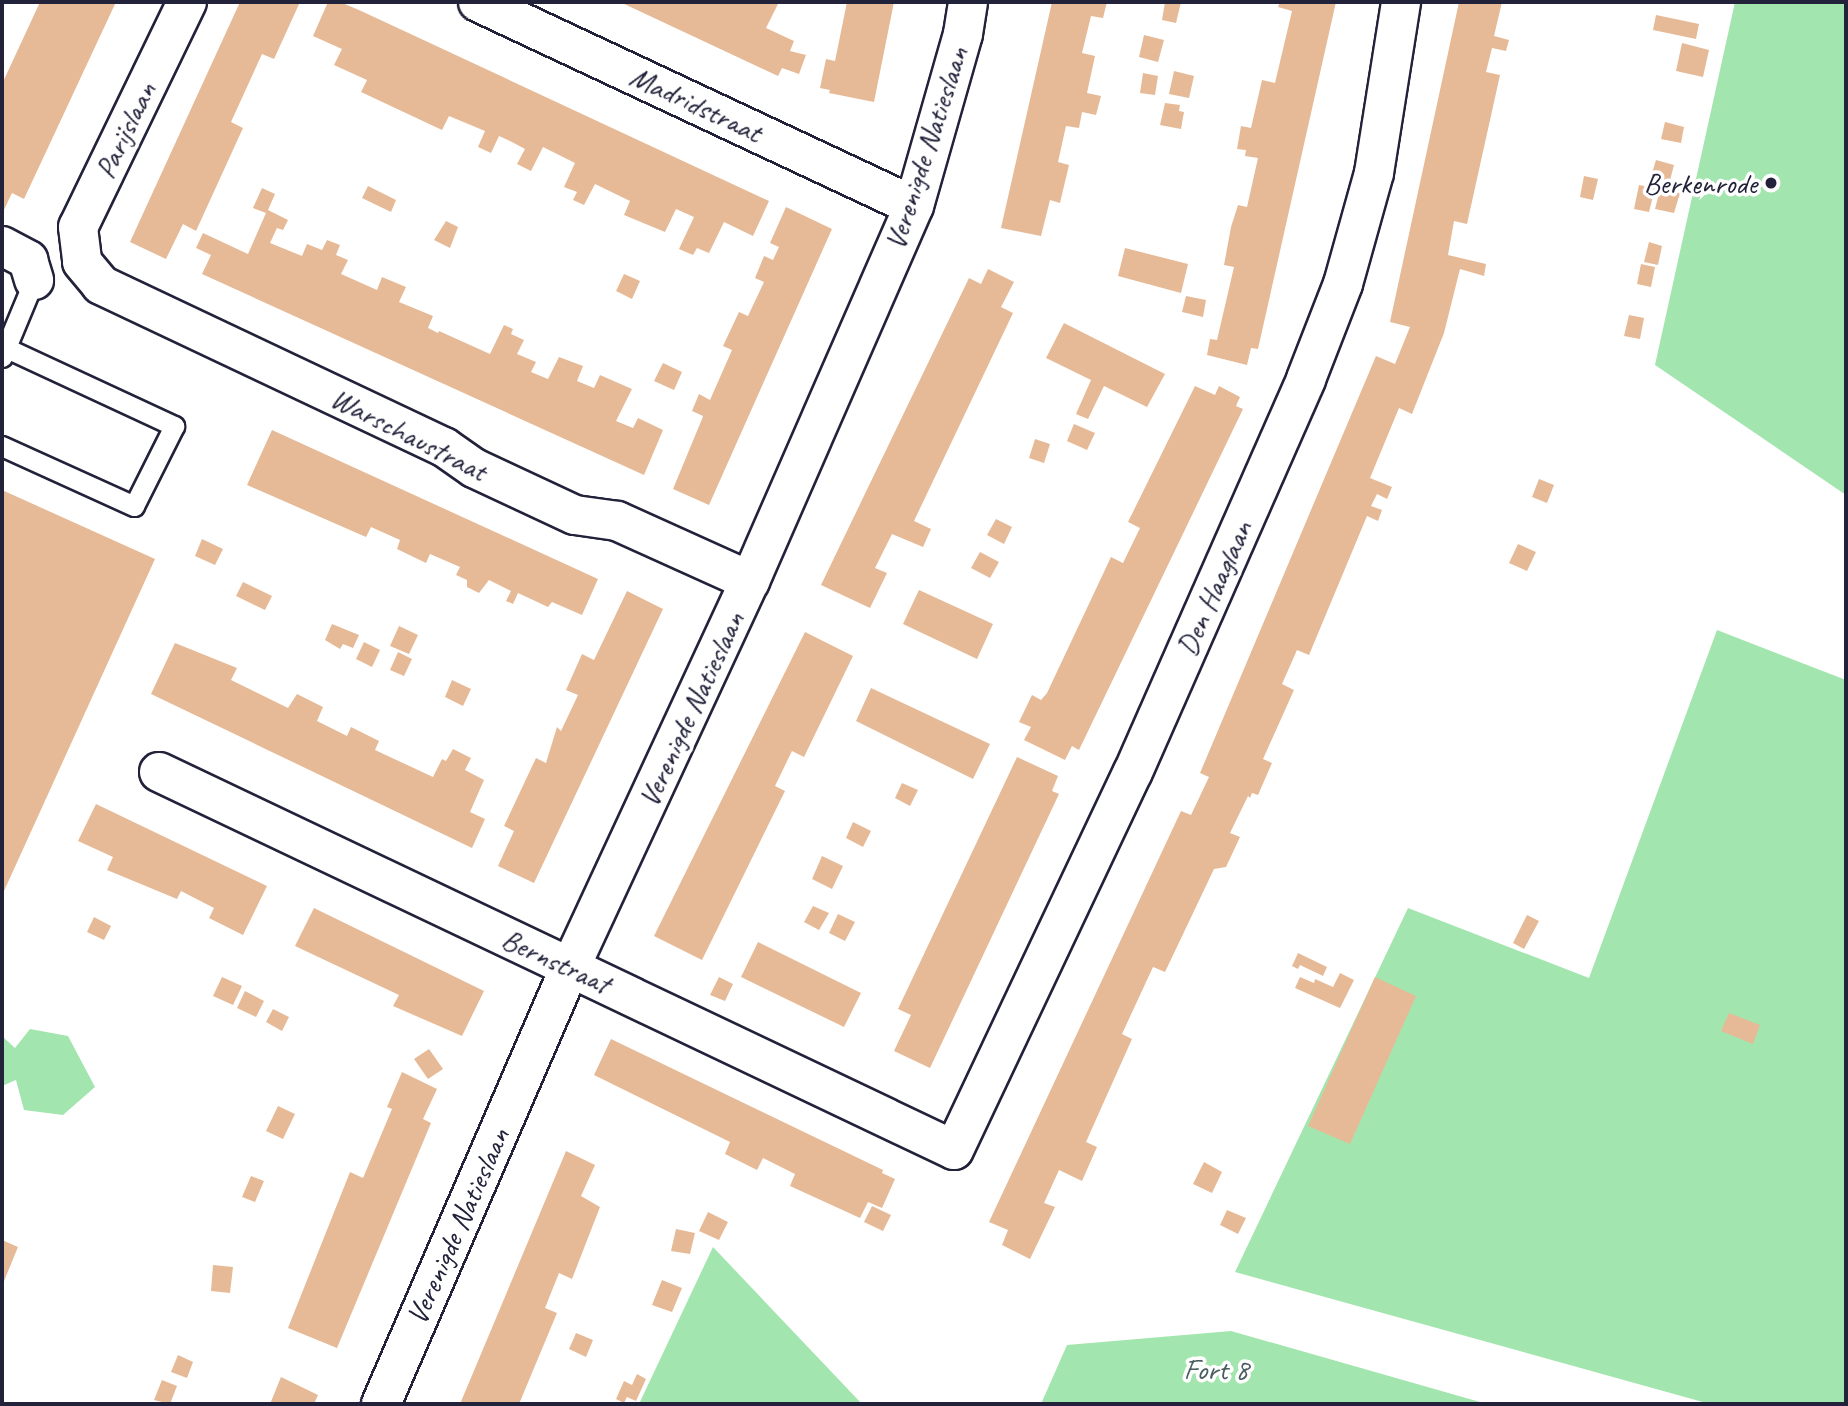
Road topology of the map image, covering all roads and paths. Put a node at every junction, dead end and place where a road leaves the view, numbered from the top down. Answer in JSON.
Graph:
{"nodes":[{"id":1,"x":187,"y":2,"type":"edge"},
{"id":2,"x":478,"y":2,"type":"edge"},
{"id":3,"x":968,"y":2,"type":"edge"},
{"id":4,"x":1401,"y":2,"type":"edge"},
{"id":5,"x":914,"y":206,"type":"junction"},
{"id":6,"x":2,"y":246,"type":"edge"},
{"id":7,"x":82,"y":262,"type":"joint"},
{"id":8,"x":34,"y":280,"type":"joint"},
{"id":9,"x":3,"y":350,"type":"edge"},
{"id":10,"x":2,"y":446,"type":"edge"},
{"id":11,"x":750,"y":581,"type":"junction"},
{"id":12,"x":159,"y":772,"type":"dead end"},
{"id":13,"x":570,"y":968,"type":"junction"},
{"id":14,"x":954,"y":1150,"type":"joint"},
{"id":15,"x":381,"y":1404,"type":"edge"}],
"edges":[{"from":1,"to":7,"type":"street","name":"Parijslaan"},
{"from":2,"to":5,"type":"street","name":"Madridstraat"},
{"from":3,"to":5,"type":"street","name":"Verenigde Natieslaan"},
{"from":4,"to":14,"type":"street","name":"Den Haaglaan"},
{"from":5,"to":11,"type":"street","name":"Verenigde Natieslaan"},
{"from":6,"to":8,"type":"street"},
{"from":7,"to":11,"type":"street","name":"Warschaustraat"},
{"from":8,"to":9,"type":"lane"},
{"from":9,"to":10,"type":"lane"},
{"from":11,"to":13,"type":"street","name":"Verenigde Natieslaan"},
{"from":12,"to":13,"type":"street","name":"Bernstraat"},
{"from":13,"to":14,"type":"street","name":"Bernstraat"},
{"from":13,"to":15,"type":"street","name":"Verenigde Natieslaan"}]}
